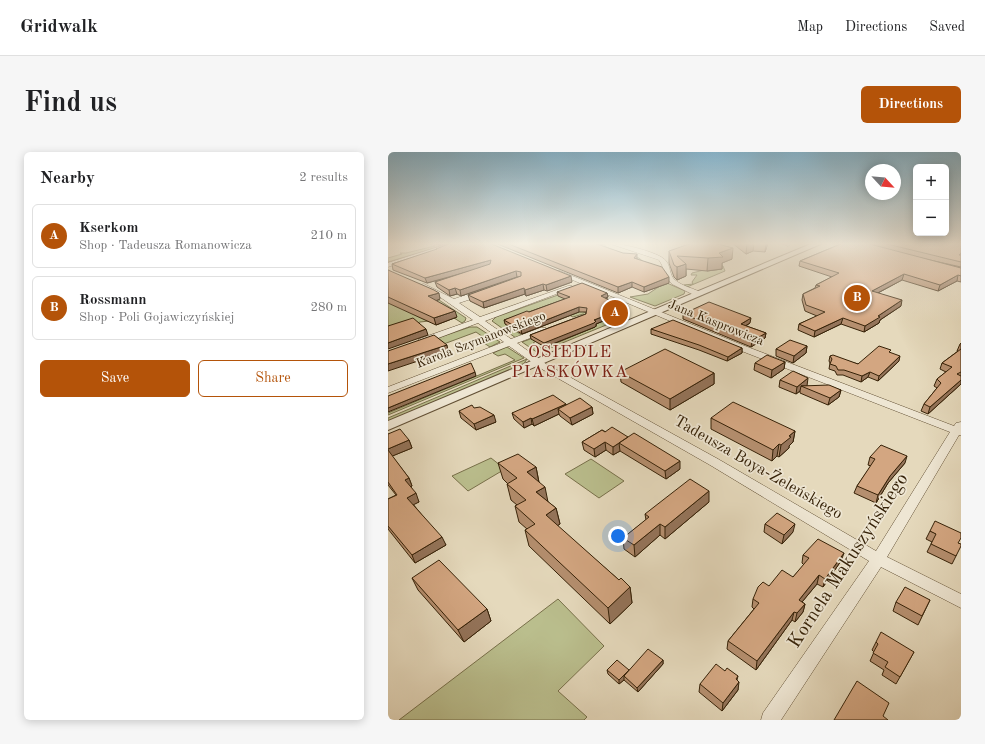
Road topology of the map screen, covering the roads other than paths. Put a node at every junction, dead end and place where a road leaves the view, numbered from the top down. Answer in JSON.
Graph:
{"nodes":[{"id":1,"x":550,"y":270,"type":"edge"},
{"id":2,"x":667,"y":270,"type":"edge"},
{"id":3,"x":757,"y":270,"type":"edge"},
{"id":4,"x":413,"y":281,"type":"edge"},
{"id":5,"x":583,"y":282,"type":"junction"},
{"id":6,"x":437,"y":284,"type":"edge"},
{"id":7,"x":427,"y":287,"type":"junction"},
{"id":8,"x":488,"y":290,"type":"edge"},
{"id":9,"x":699,"y":294,"type":"junction"},
{"id":10,"x":454,"y":302,"type":"junction"},
{"id":11,"x":655,"y":313,"type":"junction"},
{"id":12,"x":480,"y":320,"type":"junction"},
{"id":13,"x":550,"y":328,"type":"edge"},
{"id":14,"x":511,"y":342,"type":"junction"},
{"id":15,"x":416,"y":343,"type":"edge"},
{"id":16,"x":538,"y":362,"type":"junction"},
{"id":17,"x":388,"y":390,"type":"edge"},
{"id":18,"x":388,"y":426,"type":"edge"},
{"id":19,"x":960,"y":429,"type":"edge"},
{"id":20,"x":878,"y":559,"type":"junction"},
{"id":21,"x":961,"y":601,"type":"edge"},
{"id":22,"x":770,"y":720,"type":"edge"}],
"edges":[{"from":1,"to":5,"type":"street","name":"Jana Kasprowicza"},
{"from":2,"to":9,"type":"street"},
{"from":3,"to":9,"type":"street"},
{"from":4,"to":7,"type":"street","name":"Tadeusza Boya-Żeleńskiego"},
{"from":5,"to":11,"type":"street","name":"Jana Kasprowicza"},
{"from":5,"to":12,"type":"street"},
{"from":6,"to":7,"type":"street"},
{"from":7,"to":10,"type":"street","name":"Tadeusza Boya-Żeleńskiego"},
{"from":8,"to":10,"type":"street"},
{"from":9,"to":11,"type":"street"},
{"from":10,"to":12,"type":"street","name":"Tadeusza Boya-Żeleńskiego"},
{"from":11,"to":16,"type":"street"},
{"from":11,"to":19,"type":"street","name":"Jana Kasprowicza"},
{"from":12,"to":14,"type":"street","name":"Tadeusza Boya-Żeleńskiego"},
{"from":12,"to":15,"type":"street"},
{"from":13,"to":14,"type":"street","name":"Karola Szymanowskiego"},
{"from":14,"to":16,"type":"street","name":"Tadeusza Boya-Żeleńskiego"},
{"from":14,"to":17,"type":"street","name":"Karola Szymanowskiego"},
{"from":16,"to":18,"type":"street"},
{"from":16,"to":20,"type":"street","name":"Tadeusza Boya-Żeleńskiego"},
{"from":19,"to":20,"type":"street","name":"Kornela Makuszyńskiego"},
{"from":20,"to":21,"type":"street","name":"Tadeusza Boya-Żeleńskiego"},
{"from":20,"to":22,"type":"street","name":"Kornela Makuszyńskiego"}]}
